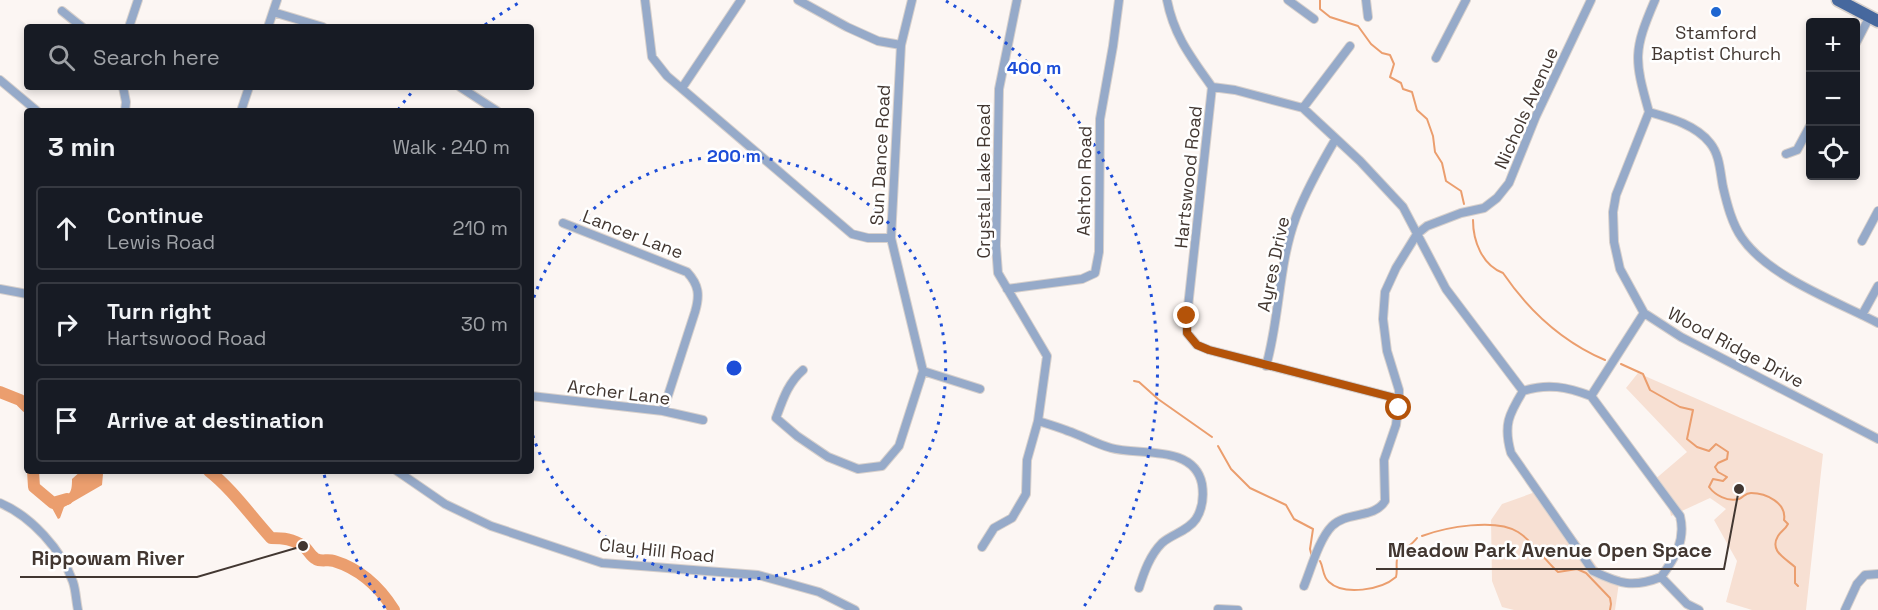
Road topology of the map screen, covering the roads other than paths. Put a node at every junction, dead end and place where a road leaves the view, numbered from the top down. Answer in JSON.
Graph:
{"nodes":[{"id":1,"x":138,"y":0,"type":"edge"},
{"id":2,"x":277,"y":0,"type":"edge"},
{"id":3,"x":645,"y":0,"type":"edge"},
{"id":4,"x":741,"y":0,"type":"edge"},
{"id":5,"x":798,"y":0,"type":"edge"},
{"id":6,"x":912,"y":0,"type":"edge"},
{"id":7,"x":1017,"y":0,"type":"edge"},
{"id":8,"x":1119,"y":0,"type":"edge"},
{"id":9,"x":1167,"y":0,"type":"edge"},
{"id":10,"x":1288,"y":0,"type":"edge"},
{"id":11,"x":1366,"y":0,"type":"edge"},
{"id":12,"x":1466,"y":0,"type":"edge"},
{"id":13,"x":1591,"y":0,"type":"edge"},
{"id":14,"x":1655,"y":0,"type":"edge"},
{"id":15,"x":1838,"y":0,"type":"edge"},
{"id":16,"x":62,"y":11,"type":"dead end"},
{"id":17,"x":273,"y":12,"type":"junction"},
{"id":18,"x":1368,"y":17,"type":"dead end"},
{"id":19,"x":1314,"y":19,"type":"dead end"},
{"id":20,"x":1874,"y":19,"type":"edge"},
{"id":21,"x":78,"y":24,"type":"edge"},
{"id":22,"x":130,"y":24,"type":"edge"},
{"id":23,"x":269,"y":24,"type":"edge"},
{"id":24,"x":313,"y":24,"type":"edge"},
{"id":25,"x":1860,"y":38,"type":"edge"},
{"id":26,"x":901,"y":45,"type":"junction"},
{"id":27,"x":1350,"y":46,"type":"dead end"},
{"id":28,"x":1436,"y":58,"type":"dead end"},
{"id":29,"x":0,"y":80,"type":"edge"},
{"id":30,"x":1212,"y":87,"type":"junction"},
{"id":31,"x":682,"y":88,"type":"junction"},
{"id":32,"x":124,"y":90,"type":"edge"},
{"id":33,"x":248,"y":90,"type":"edge"},
{"id":34,"x":465,"y":90,"type":"edge"},
{"id":35,"x":33,"y":108,"type":"edge"},
{"id":36,"x":125,"y":108,"type":"edge"},
{"id":37,"x":242,"y":108,"type":"edge"},
{"id":38,"x":492,"y":108,"type":"edge"},
{"id":39,"x":1303,"y":108,"type":"junction"},
{"id":40,"x":1649,"y":112,"type":"junction"},
{"id":41,"x":1806,"y":133,"type":"edge"},
{"id":42,"x":1335,"y":140,"type":"junction"},
{"id":43,"x":1786,"y":154,"type":"dead end"},
{"id":44,"x":1878,"y":211,"type":"edge"},
{"id":45,"x":563,"y":223,"type":"dead end"},
{"id":46,"x":1417,"y":234,"type":"junction"},
{"id":47,"x":891,"y":238,"type":"junction"},
{"id":48,"x":1863,"y":241,"type":"dead end"},
{"id":49,"x":1878,"y":286,"type":"edge"},
{"id":50,"x":0,"y":289,"type":"edge"},
{"id":51,"x":1007,"y":289,"type":"junction"},
{"id":52,"x":24,"y":293,"type":"edge"},
{"id":53,"x":1644,"y":313,"type":"junction"},
{"id":54,"x":1862,"y":315,"type":"junction"},
{"id":55,"x":1878,"y":323,"type":"edge"},
{"id":56,"x":1266,"y":366,"type":"junction"},
{"id":57,"x":803,"y":370,"type":"dead end"},
{"id":58,"x":923,"y":371,"type":"junction"},
{"id":59,"x":980,"y":389,"type":"dead end"},
{"id":60,"x":1523,"y":391,"type":"junction"},
{"id":61,"x":534,"y":396,"type":"edge"},
{"id":62,"x":1591,"y":396,"type":"junction"},
{"id":63,"x":1399,"y":399,"type":"junction"},
{"id":64,"x":663,"y":411,"type":"junction"},
{"id":65,"x":703,"y":420,"type":"dead end"},
{"id":66,"x":1038,"y":421,"type":"junction"},
{"id":67,"x":1878,"y":439,"type":"edge"},
{"id":68,"x":401,"y":474,"type":"edge"},
{"id":69,"x":0,"y":503,"type":"edge"},
{"id":70,"x":982,"y":548,"type":"dead end"},
{"id":71,"x":1878,"y":574,"type":"edge"},
{"id":72,"x":1661,"y":577,"type":"junction"},
{"id":73,"x":1304,"y":586,"type":"dead end"},
{"id":74,"x":1139,"y":588,"type":"dead end"},
{"id":75,"x":1218,"y":609,"type":"edge"},
{"id":76,"x":78,"y":610,"type":"edge"},
{"id":77,"x":855,"y":610,"type":"edge"},
{"id":78,"x":1238,"y":610,"type":"edge"},
{"id":79,"x":1699,"y":610,"type":"edge"},
{"id":80,"x":1845,"y":610,"type":"edge"}],
"edges":[{"from":1,"to":22,"type":"street"},
{"from":2,"to":17,"type":"street"},
{"from":3,"to":31,"type":"street"},
{"from":4,"to":31,"type":"street"},
{"from":5,"to":26,"type":"street"},
{"from":6,"to":26,"type":"street","name":"Sun Dance Road"},
{"from":7,"to":51,"type":"street","name":"Crystal Lake Road"},
{"from":8,"to":51,"type":"street","name":"Ashton Road"},
{"from":9,"to":30,"type":"street","name":"Hartswood Road"},
{"from":10,"to":19,"type":"street"},
{"from":11,"to":18,"type":"street"},
{"from":12,"to":28,"type":"street"},
{"from":13,"to":46,"type":"street","name":"Nichols Avenue"},
{"from":14,"to":40,"type":"street"},
{"from":15,"to":20,"type":"main road"},
{"from":16,"to":21,"type":"street"},
{"from":17,"to":23,"type":"street"},
{"from":17,"to":24,"type":"street"},
{"from":20,"to":25,"type":"street"},
{"from":26,"to":47,"type":"street","name":"Sun Dance Road"},
{"from":27,"to":39,"type":"street"},
{"from":29,"to":35,"type":"street"},
{"from":30,"to":39,"type":"street"},
{"from":30,"to":56,"type":"street","name":"Hartswood Road"},
{"from":31,"to":47,"type":"street"},
{"from":32,"to":36,"type":"street"},
{"from":33,"to":37,"type":"street"},
{"from":34,"to":38,"type":"street"},
{"from":39,"to":42,"type":"street"},
{"from":40,"to":53,"type":"street","name":"Wood Ridge Drive"},
{"from":40,"to":54,"type":"street"},
{"from":41,"to":43,"type":"street"},
{"from":42,"to":46,"type":"street"},
{"from":42,"to":56,"type":"street","name":"Ayres Drive"},
{"from":44,"to":48,"type":"street"},
{"from":45,"to":64,"type":"street","name":"Lancer Lane"},
{"from":46,"to":60,"type":"street"},
{"from":46,"to":63,"type":"street","name":"Nichols Avenue"},
{"from":47,"to":58,"type":"street","name":"Sun Dance Road"},
{"from":49,"to":54,"type":"street"},
{"from":50,"to":52,"type":"street"},
{"from":51,"to":66,"type":"street","name":"Crystal Lake Road"},
{"from":53,"to":62,"type":"street"},
{"from":53,"to":67,"type":"street","name":"Wood Ridge Drive"},
{"from":54,"to":55,"type":"street"},
{"from":56,"to":63,"type":"street"},
{"from":57,"to":58,"type":"street"},
{"from":58,"to":59,"type":"street"},
{"from":60,"to":62,"type":"street"},
{"from":60,"to":72,"type":"street"},
{"from":61,"to":64,"type":"street","name":"Archer Lane"},
{"from":62,"to":72,"type":"street"},
{"from":63,"to":73,"type":"street","name":"Nichols Avenue"},
{"from":64,"to":65,"type":"street","name":"Archer Lane"},
{"from":66,"to":70,"type":"street","name":"Crystal Lake Road"},
{"from":66,"to":74,"type":"street"},
{"from":68,"to":77,"type":"street","name":"Clay Hill Road"},
{"from":69,"to":76,"type":"street"},
{"from":71,"to":80,"type":"street"},
{"from":72,"to":79,"type":"street"},
{"from":75,"to":78,"type":"street"}]}
